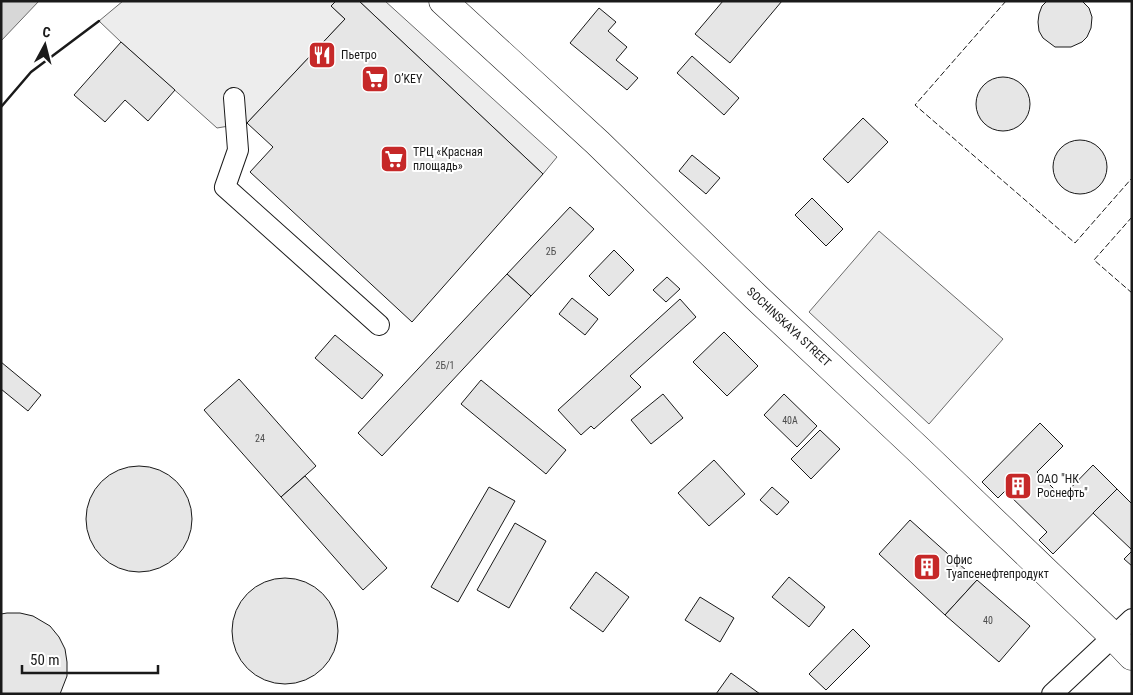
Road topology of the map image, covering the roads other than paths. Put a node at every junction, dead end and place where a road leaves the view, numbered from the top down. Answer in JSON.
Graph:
{"nodes":[{"id":1,"x":443,"y":1,"type":"edge"},
{"id":2,"x":234,"y":98,"type":"dead end"},
{"id":3,"x":379,"y":325,"type":"dead end"},
{"id":4,"x":1122,"y":627,"type":"edge"},
{"id":5,"x":1132,"y":656,"type":"edge"},
{"id":6,"x":1052,"y":694,"type":"edge"}],
"edges":[{"from":1,"to":4,"type":"highway","name":"SOCHINSKAYA STREET"},
{"from":2,"to":3,"type":"street"},
{"from":4,"to":5,"type":"highway","name":"SOCHINSKAYA STREET"},
{"from":4,"to":6,"type":"street"}]}
